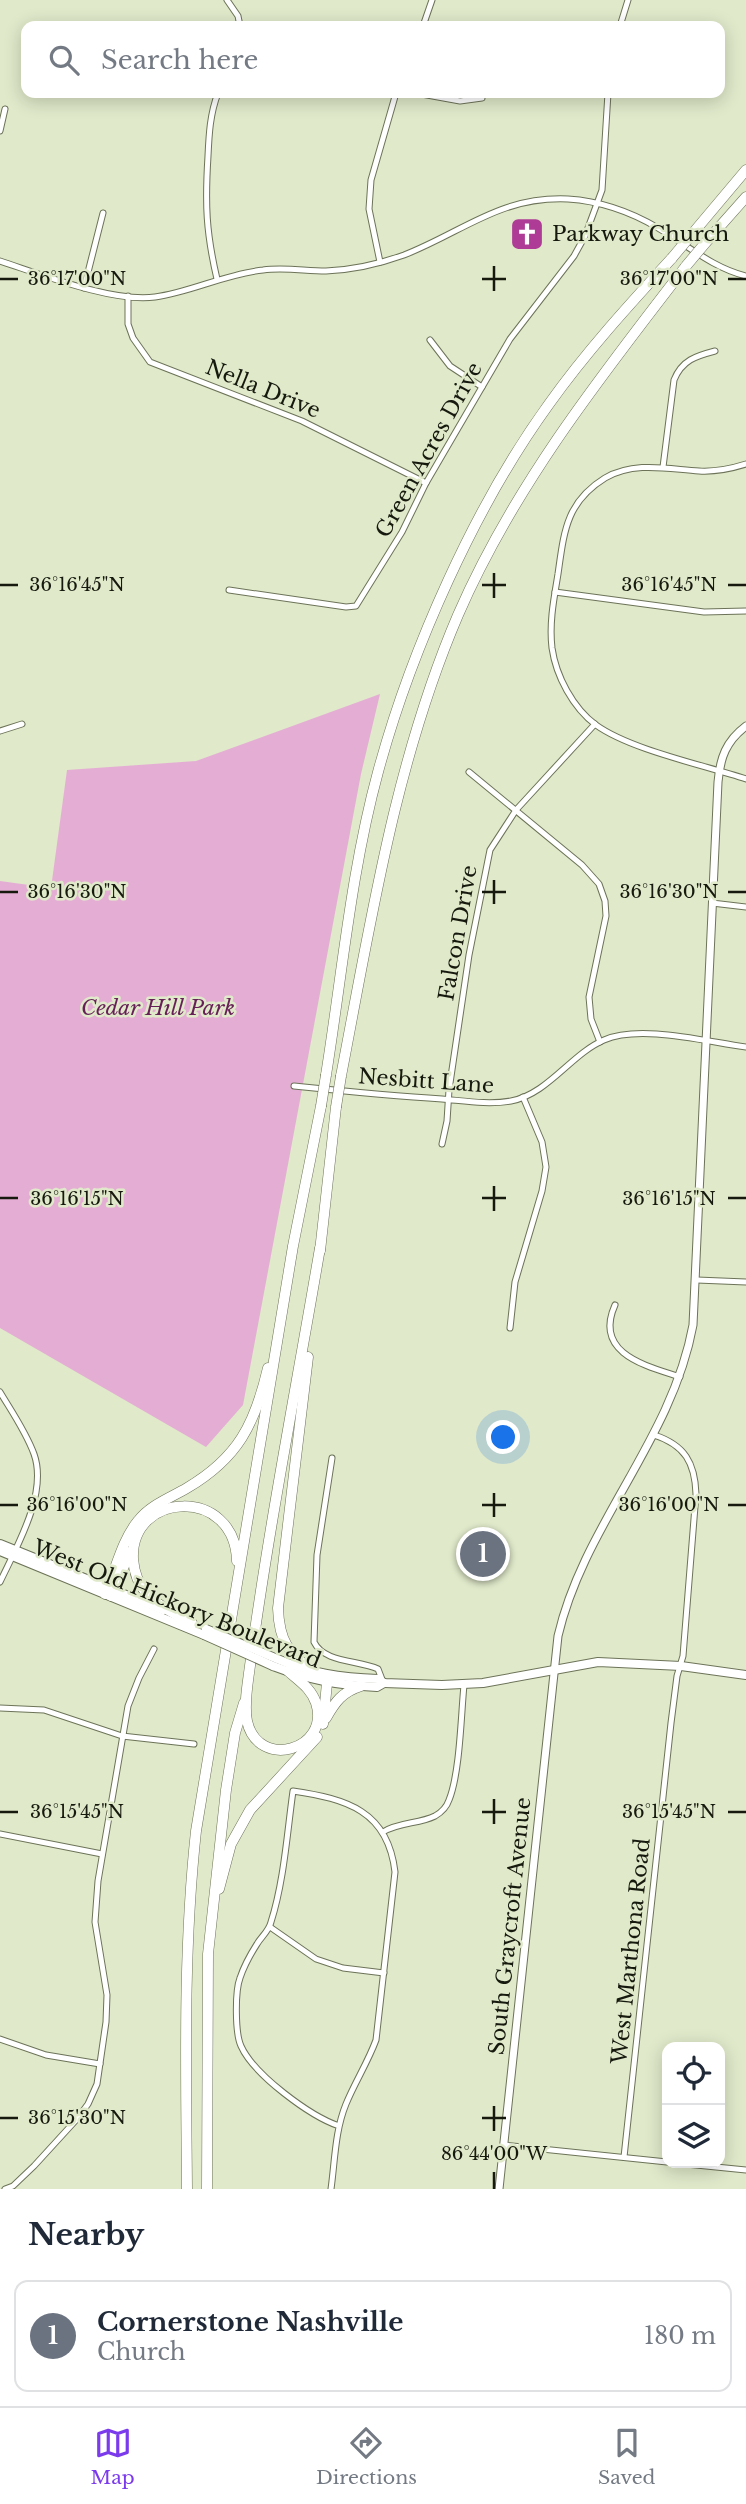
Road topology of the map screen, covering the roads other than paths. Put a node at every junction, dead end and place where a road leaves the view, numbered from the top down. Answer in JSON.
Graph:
{"nodes":[{"id":1,"x":227,"y":0,"type":"edge"},
{"id":2,"x":432,"y":0,"type":"edge"},
{"id":3,"x":628,"y":0,"type":"edge"},
{"id":4,"x":239,"y":21,"type":"edge"},
{"id":5,"x":425,"y":21,"type":"edge"},
{"id":6,"x":622,"y":21,"type":"edge"},
{"id":7,"x":216,"y":98,"type":"edge"},
{"id":8,"x":395,"y":98,"type":"edge"},
{"id":9,"x":444,"y":98,"type":"edge"},
{"id":10,"x":482,"y":98,"type":"dead end"},
{"id":11,"x":608,"y":98,"type":"edge"},
{"id":12,"x":5,"y":109,"type":"dead end"},
{"id":13,"x":0,"y":131,"type":"edge"},
{"id":14,"x":746,"y":170,"type":"edge"},
{"id":15,"x":746,"y":197,"type":"edge"},
{"id":16,"x":597,"y":203,"type":"junction"},
{"id":17,"x":103,"y":213,"type":"dead end"},
{"id":18,"x":0,"y":261,"type":"edge"},
{"id":19,"x":380,"y":262,"type":"junction"},
{"id":20,"x":746,"y":276,"type":"edge"},
{"id":21,"x":217,"y":279,"type":"junction"},
{"id":22,"x":84,"y":288,"type":"junction"},
{"id":23,"x":128,"y":296,"type":"junction"},
{"id":24,"x":430,"y":340,"type":"dead end"},
{"id":25,"x":715,"y":351,"type":"dead end"},
{"id":26,"x":482,"y":387,"type":"junction"},
{"id":27,"x":746,"y":464,"type":"edge"},
{"id":28,"x":663,"y":467,"type":"junction"},
{"id":29,"x":426,"y":483,"type":"junction"},
{"id":30,"x":229,"y":590,"type":"dead end"},
{"id":31,"x":555,"y":592,"type":"junction"},
{"id":32,"x":746,"y":611,"type":"edge"},
{"id":33,"x":22,"y":724,"type":"dead end"},
{"id":34,"x":595,"y":724,"type":"junction"},
{"id":35,"x":746,"y":726,"type":"edge"},
{"id":36,"x":0,"y":731,"type":"edge"},
{"id":37,"x":719,"y":770,"type":"junction"},
{"id":38,"x":469,"y":772,"type":"dead end"},
{"id":39,"x":746,"y":779,"type":"edge"},
{"id":40,"x":516,"y":810,"type":"junction"},
{"id":41,"x":712,"y":903,"type":"junction"},
{"id":42,"x":746,"y":907,"type":"edge"},
{"id":43,"x":707,"y":1041,"type":"junction"},
{"id":44,"x":600,"y":1042,"type":"junction"},
{"id":45,"x":746,"y":1047,"type":"edge"},
{"id":46,"x":294,"y":1086,"type":"dead end"},
{"id":47,"x":523,"y":1097,"type":"junction"},
{"id":48,"x":450,"y":1100,"type":"junction"},
{"id":49,"x":442,"y":1144,"type":"dead end"},
{"id":50,"x":320,"y":1248,"type":"junction"},
{"id":51,"x":697,"y":1280,"type":"junction"},
{"id":52,"x":746,"y":1282,"type":"edge"},
{"id":53,"x":285,"y":1303,"type":"junction"},
{"id":54,"x":615,"y":1305,"type":"dead end"},
{"id":55,"x":510,"y":1328,"type":"dead end"},
{"id":56,"x":680,"y":1377,"type":"junction"},
{"id":57,"x":0,"y":1392,"type":"edge"},
{"id":58,"x":654,"y":1435,"type":"junction"},
{"id":59,"x":332,"y":1458,"type":"dead end"},
{"id":60,"x":137,"y":1536,"type":"junction"},
{"id":61,"x":0,"y":1544,"type":"edge"},
{"id":62,"x":0,"y":1551,"type":"edge"},
{"id":63,"x":14,"y":1553,"type":"junction"},
{"id":64,"x":0,"y":1582,"type":"edge"},
{"id":65,"x":110,"y":1592,"type":"junction"},
{"id":66,"x":192,"y":1623,"type":"junction"},
{"id":67,"x":230,"y":1625,"type":"junction"},
{"id":68,"x":205,"y":1632,"type":"junction"},
{"id":69,"x":154,"y":1649,"type":"dead end"},
{"id":70,"x":274,"y":1662,"type":"junction"},
{"id":71,"x":681,"y":1666,"type":"junction"},
{"id":72,"x":556,"y":1668,"type":"junction"},
{"id":73,"x":288,"y":1671,"type":"junction"},
{"id":74,"x":746,"y":1675,"type":"edge"},
{"id":75,"x":321,"y":1677,"type":"junction"},
{"id":76,"x":384,"y":1683,"type":"junction"},
{"id":77,"x":464,"y":1685,"type":"junction"},
{"id":78,"x":361,"y":1686,"type":"junction"},
{"id":79,"x":247,"y":1692,"type":"junction"},
{"id":80,"x":0,"y":1708,"type":"edge"},
{"id":81,"x":324,"y":1721,"type":"junction"},
{"id":82,"x":122,"y":1736,"type":"junction"},
{"id":83,"x":194,"y":1744,"type":"dead end"},
{"id":84,"x":383,"y":1832,"type":"junction"},
{"id":85,"x":0,"y":1834,"type":"edge"},
{"id":86,"x":102,"y":1854,"type":"junction"},
{"id":87,"x":212,"y":1916,"type":"junction"},
{"id":88,"x":270,"y":1927,"type":"junction"},
{"id":89,"x":384,"y":1973,"type":"junction"},
{"id":90,"x":0,"y":2039,"type":"edge"},
{"id":91,"x":100,"y":2064,"type":"junction"},
{"id":92,"x":339,"y":2126,"type":"junction"},
{"id":93,"x":504,"y":2145,"type":"junction"},
{"id":94,"x":624,"y":2157,"type":"junction"},
{"id":95,"x":662,"y":2161,"type":"edge"},
{"id":96,"x":725,"y":2168,"type":"edge"},
{"id":97,"x":746,"y":2170,"type":"edge"},
{"id":98,"x":5,"y":2189,"type":"edge"},
{"id":99,"x":187,"y":2189,"type":"edge"},
{"id":100,"x":207,"y":2189,"type":"edge"},
{"id":101,"x":331,"y":2189,"type":"edge"},
{"id":102,"x":499,"y":2189,"type":"edge"}],
"edges":[{"from":1,"to":4,"type":"street"},
{"from":2,"to":5,"type":"street"},
{"from":3,"to":6,"type":"street"},
{"from":7,"to":21,"type":"street"},
{"from":8,"to":19,"type":"street"},
{"from":9,"to":10,"type":"street"},
{"from":11,"to":16,"type":"street","name":"Green Acres Drive"},
{"from":12,"to":13,"type":"street"},
{"from":14,"to":53,"type":"highway","bridge":true},
{"from":15,"to":50,"type":"highway","bridge":true},
{"from":16,"to":19,"type":"street"},
{"from":16,"to":20,"type":"street"},
{"from":16,"to":26,"type":"street","name":"Green Acres Drive"},
{"from":17,"to":22,"type":"street"},
{"from":18,"to":22,"type":"street"},
{"from":19,"to":21,"type":"street"},
{"from":21,"to":23,"type":"street"},
{"from":22,"to":23,"type":"street"},
{"from":23,"to":29,"type":"street","name":"Nella Drive"},
{"from":24,"to":26,"type":"street"},
{"from":25,"to":28,"type":"street"},
{"from":26,"to":29,"type":"street","name":"Green Acres Drive"},
{"from":27,"to":28,"type":"street"},
{"from":28,"to":31,"type":"street"},
{"from":29,"to":30,"type":"street","name":"Green Acres Drive"},
{"from":31,"to":32,"type":"street"},
{"from":31,"to":34,"type":"street"},
{"from":33,"to":36,"type":"street"},
{"from":34,"to":37,"type":"street"},
{"from":34,"to":40,"type":"street","name":"Falcon Drive"},
{"from":35,"to":37,"type":"street"},
{"from":37,"to":39,"type":"street"},
{"from":37,"to":41,"type":"street","name":"South Graycroft Avenue"},
{"from":38,"to":40,"type":"street"},
{"from":40,"to":44,"type":"street"},
{"from":40,"to":48,"type":"street","name":"Falcon Drive"},
{"from":41,"to":42,"type":"street"},
{"from":41,"to":43,"type":"street","name":"South Graycroft Avenue"},
{"from":43,"to":44,"type":"street","name":"Nesbitt Lane"},
{"from":43,"to":45,"type":"street","name":"Nesbitt Lane"},
{"from":43,"to":51,"type":"street","name":"South Graycroft Avenue"},
{"from":44,"to":47,"type":"street","name":"Nesbitt Lane"},
{"from":46,"to":48,"type":"street","name":"Nesbitt Lane"},
{"from":47,"to":48,"type":"street","name":"Nesbitt Lane"},
{"from":47,"to":55,"type":"street"},
{"from":48,"to":49,"type":"street","name":"Falcon Drive"},
{"from":50,"to":75,"type":"highway"},
{"from":50,"to":79,"type":"highway"},
{"from":51,"to":52,"type":"street"},
{"from":51,"to":56,"type":"street","name":"South Graycroft Avenue"},
{"from":53,"to":65,"type":"highway"},
{"from":53,"to":67,"type":"highway"},
{"from":54,"to":56,"type":"street"},
{"from":56,"to":58,"type":"street","name":"South Graycroft Avenue"},
{"from":57,"to":63,"type":"street"},
{"from":58,"to":71,"type":"street","name":"West Marthona Road"},
{"from":58,"to":72,"type":"street","name":"South Graycroft Avenue"},
{"from":59,"to":76,"type":"street"},
{"from":60,"to":65,"type":"highway"},
{"from":60,"to":66,"type":"highway"},
{"from":60,"to":67,"type":"highway"},
{"from":61,"to":63,"type":"main road","name":"West Old Hickory Boulevard"},
{"from":62,"to":63,"type":"main road","name":"West Old Hickory Boulevard"},
{"from":63,"to":64,"type":"street"},
{"from":63,"to":65,"type":"main road","name":"West Old Hickory Boulevard"},
{"from":65,"to":66,"type":"main road","name":"West Old Hickory Boulevard"},
{"from":65,"to":68,"type":"main road","name":"West Old Hickory Boulevard"},
{"from":66,"to":68,"type":"main road","name":"West Old Hickory Boulevard"},
{"from":67,"to":99,"type":"highway"},
{"from":68,"to":70,"type":"main road","name":"West Old Hickory Boulevard","bridge":true},
{"from":69,"to":82,"type":"street"},
{"from":70,"to":73,"type":"main road","name":"West Old Hickory Boulevard"},
{"from":70,"to":75,"type":"main road","name":"West Old Hickory Boulevard"},
{"from":71,"to":72,"type":"main road","name":"West Old Hickory Boulevard"},
{"from":71,"to":74,"type":"main road","name":"West Old Hickory Boulevard"},
{"from":71,"to":94,"type":"street","name":"West Marthona Road"},
{"from":72,"to":77,"type":"main road","name":"West Old Hickory Boulevard"},
{"from":72,"to":93,"type":"street","name":"South Graycroft Avenue"},
{"from":73,"to":75,"type":"main road","name":"West Old Hickory Boulevard"},
{"from":73,"to":79,"type":"highway"},
{"from":75,"to":76,"type":"main road","name":"West Old Hickory Boulevard"},
{"from":75,"to":78,"type":"main road","name":"West Old Hickory Boulevard"},
{"from":75,"to":81,"type":"highway"},
{"from":76,"to":77,"type":"main road","name":"West Old Hickory Boulevard"},
{"from":76,"to":78,"type":"main road","name":"West Old Hickory Boulevard"},
{"from":77,"to":84,"type":"street"},
{"from":78,"to":81,"type":"highway"},
{"from":79,"to":87,"type":"highway"},
{"from":80,"to":82,"type":"street"},
{"from":81,"to":87,"type":"highway"},
{"from":82,"to":83,"type":"street"},
{"from":82,"to":86,"type":"street"},
{"from":84,"to":88,"type":"street"},
{"from":84,"to":89,"type":"street"},
{"from":85,"to":86,"type":"street"},
{"from":86,"to":91,"type":"street"},
{"from":87,"to":100,"type":"highway"},
{"from":88,"to":89,"type":"street"},
{"from":88,"to":92,"type":"street"},
{"from":89,"to":92,"type":"street"},
{"from":90,"to":91,"type":"street"},
{"from":91,"to":98,"type":"street"},
{"from":92,"to":101,"type":"street"},
{"from":93,"to":94,"type":"street"},
{"from":93,"to":102,"type":"street","name":"South Graycroft Avenue"},
{"from":94,"to":95,"type":"street"},
{"from":96,"to":97,"type":"street"}]}
